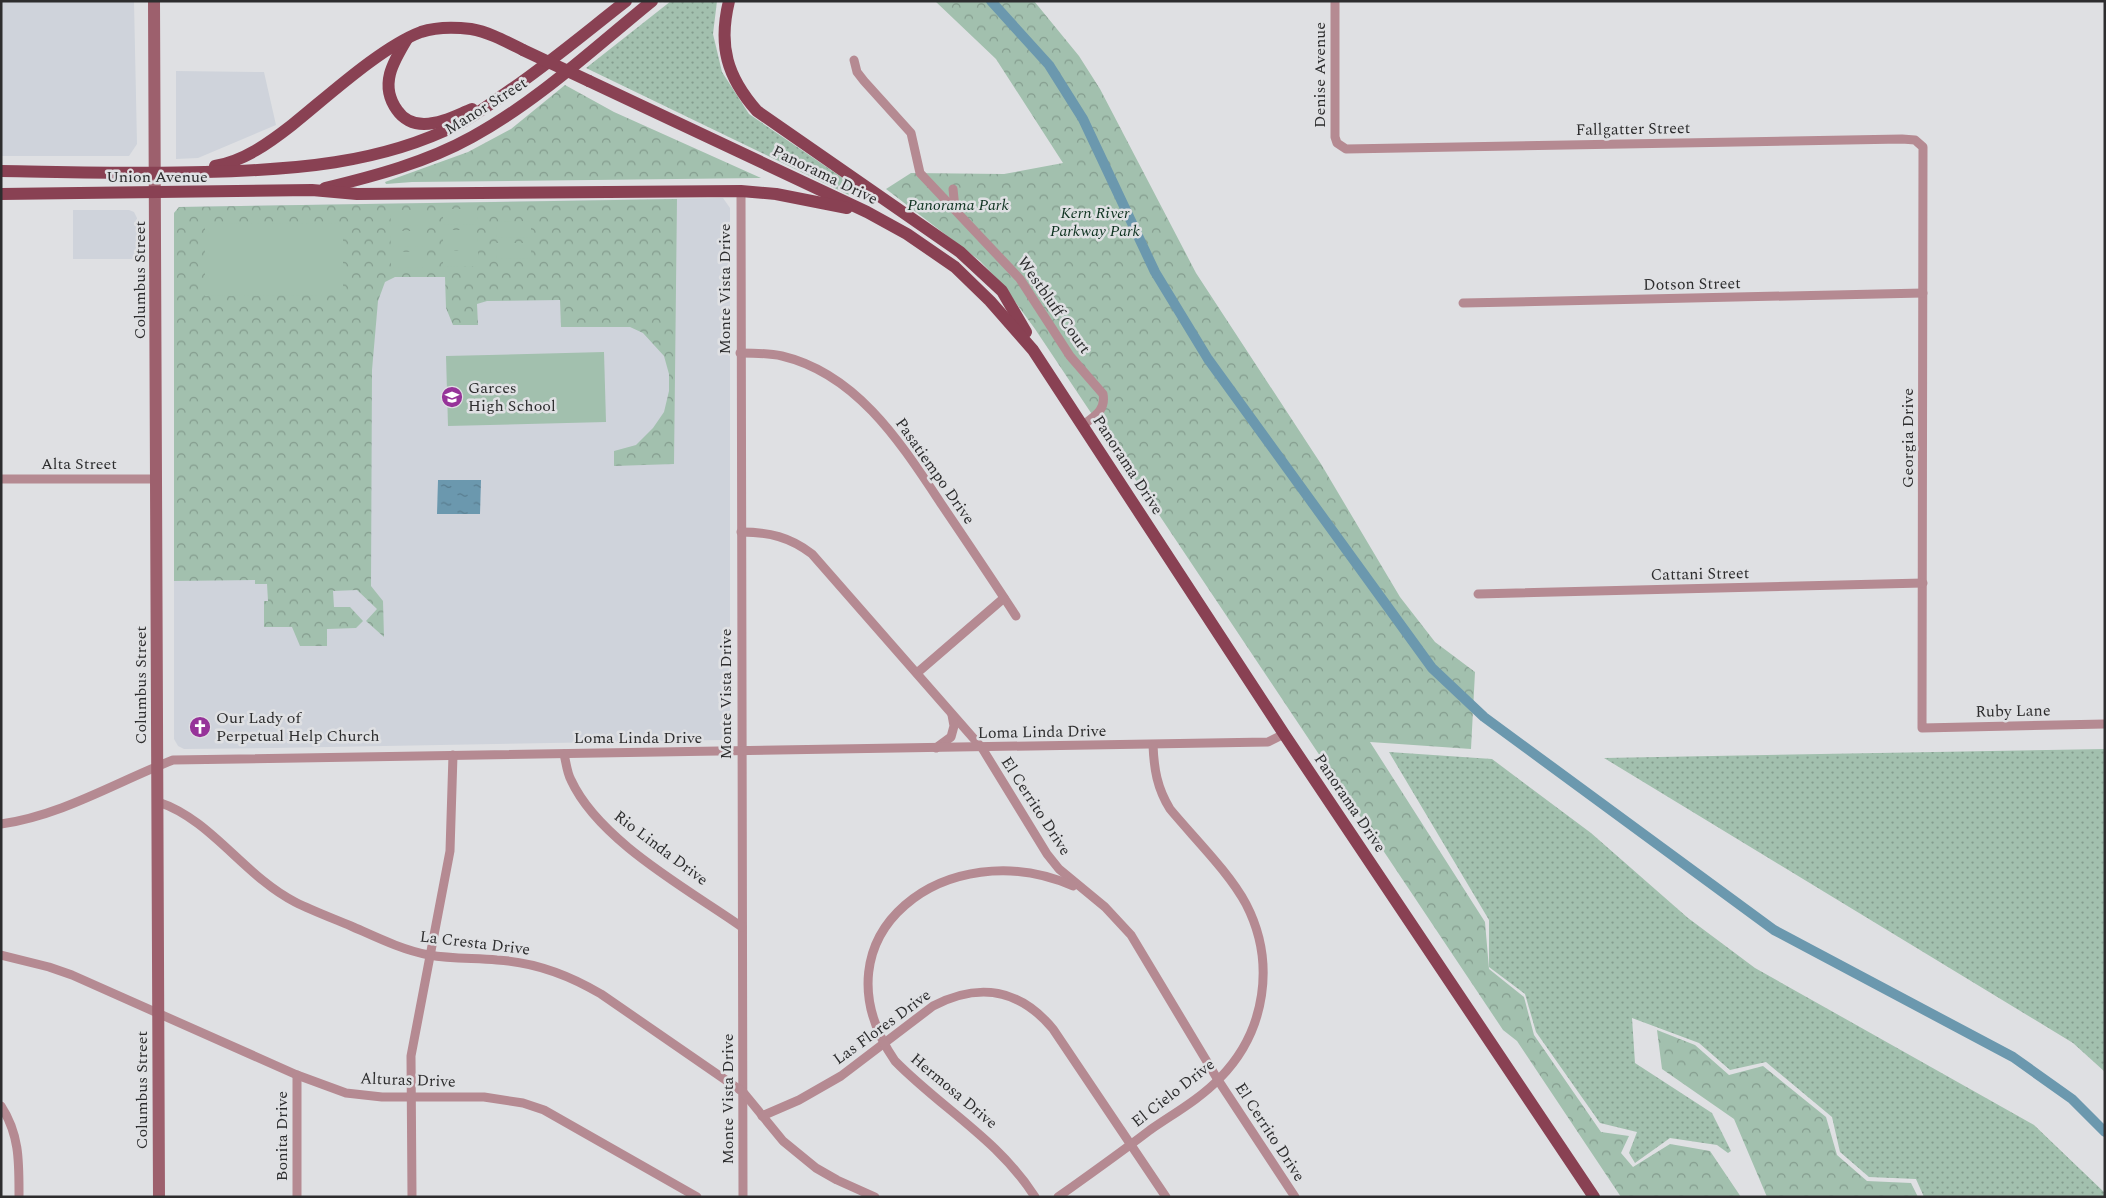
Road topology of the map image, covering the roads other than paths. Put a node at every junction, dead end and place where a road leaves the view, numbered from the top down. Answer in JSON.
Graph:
{"nodes":[{"id":1,"x":154,"y":1,"type":"edge"},
{"id":2,"x":626,"y":1,"type":"edge"},
{"id":3,"x":652,"y":1,"type":"edge"},
{"id":4,"x":729,"y":1,"type":"edge"},
{"id":5,"x":1335,"y":1,"type":"edge"},
{"id":6,"x":407,"y":39,"type":"junction"},
{"id":7,"x":854,"y":60,"type":"dead end"},
{"id":8,"x":497,"y":100,"type":"junction"},
{"id":9,"x":1341,"y":146,"type":"joint"},
{"id":10,"x":1923,"y":147,"type":"joint"},
{"id":11,"x":312,"y":167,"type":"joint"},
{"id":12,"x":1,"y":172,"type":"edge"},
{"id":13,"x":156,"y":173,"type":"junction"},
{"id":14,"x":176,"y":173,"type":"junction"},
{"id":15,"x":953,"y":189,"type":"dead end"},
{"id":16,"x":312,"y":190,"type":"junction"},
{"id":17,"x":741,"y":191,"type":"junction"},
{"id":18,"x":1,"y":194,"type":"edge"},
{"id":19,"x":156,"y":194,"type":"junction"},
{"id":20,"x":955,"y":208,"type":"junction"},
{"id":21,"x":867,"y":212,"type":"junction"},
{"id":22,"x":1923,"y":293,"type":"junction"},
{"id":23,"x":1462,"y":303,"type":"dead end"},
{"id":24,"x":740,"y":353,"type":"junction"},
{"id":25,"x":1081,"y":421,"type":"junction"},
{"id":26,"x":1,"y":479,"type":"edge"},
{"id":27,"x":156,"y":479,"type":"junction"},
{"id":28,"x":741,"y":532,"type":"junction"},
{"id":29,"x":1923,"y":583,"type":"junction"},
{"id":30,"x":1478,"y":594,"type":"dead end"},
{"id":31,"x":1004,"y":598,"type":"junction"},
{"id":32,"x":1016,"y":616,"type":"dead end"},
{"id":33,"x":917,"y":673,"type":"junction"},
{"id":34,"x":951,"y":712,"type":"junction"},
{"id":35,"x":2105,"y":724,"type":"edge"},
{"id":36,"x":1922,"y":728,"type":"joint"},
{"id":37,"x":1284,"y":734,"type":"junction"},
{"id":38,"x":1153,"y":745,"type":"junction"},
{"id":39,"x":982,"y":748,"type":"junction"},
{"id":40,"x":935,"y":749,"type":"junction"},
{"id":41,"x":742,"y":752,"type":"junction"},
{"id":42,"x":564,"y":754,"type":"junction"},
{"id":43,"x":453,"y":755,"type":"junction"},
{"id":44,"x":158,"y":766,"type":"junction"},
{"id":45,"x":158,"y":802,"type":"junction"},
{"id":46,"x":1,"y":824,"type":"edge"},
{"id":47,"x":1086,"y":893,"type":"junction"},
{"id":48,"x":742,"y":927,"type":"junction"},
{"id":49,"x":1,"y":955,"type":"edge"},
{"id":50,"x":429,"y":955,"type":"junction"},
{"id":51,"x":158,"y":1014,"type":"junction"},
{"id":52,"x":884,"y":1044,"type":"junction"},
{"id":53,"x":297,"y":1075,"type":"junction"},
{"id":54,"x":1218,"y":1080,"type":"junction"},
{"id":55,"x":742,"y":1092,"type":"junction"},
{"id":56,"x":411,"y":1097,"type":"junction"},
{"id":57,"x":1,"y":1106,"type":"edge"},
{"id":58,"x":762,"y":1116,"type":"junction"},
{"id":59,"x":1131,"y":1144,"type":"junction"},
{"id":60,"x":19,"y":1197,"type":"edge"},
{"id":61,"x":159,"y":1197,"type":"edge"},
{"id":62,"x":297,"y":1197,"type":"edge"},
{"id":63,"x":412,"y":1197,"type":"edge"},
{"id":64,"x":698,"y":1197,"type":"edge"},
{"id":65,"x":743,"y":1197,"type":"edge"},
{"id":66,"x":875,"y":1197,"type":"edge"},
{"id":67,"x":1035,"y":1197,"type":"edge"},
{"id":68,"x":1058,"y":1197,"type":"edge"},
{"id":69,"x":1166,"y":1197,"type":"edge"},
{"id":70,"x":1295,"y":1197,"type":"edge"},
{"id":71,"x":1594,"y":1197,"type":"edge"}],
"edges":[{"from":1,"to":13,"type":"main road","name":"Columbus Street"},
{"from":2,"to":8,"type":"main road","name":"Manor Street"},
{"from":3,"to":16,"type":"main road","name":"Manor Street"},
{"from":4,"to":25,"type":"main road"},
{"from":5,"to":9,"type":"street","name":"Denise Avenue"},
{"from":6,"to":8,"type":"main road"},
{"from":6,"to":14,"type":"main road","name":"Panorama Drive"},
{"from":6,"to":21,"type":"main road","name":"Panorama Drive","bridge":true},
{"from":7,"to":20,"type":"street","name":"Westbluff Court"},
{"from":8,"to":11,"type":"main road","name":"Manor Street"},
{"from":9,"to":10,"type":"street","name":"Fallgatter Street"},
{"from":10,"to":22,"type":"street","name":"Georgia Drive"},
{"from":11,"to":14,"type":"main road","name":"Union Avenue"},
{"from":12,"to":13,"type":"main road","name":"Union Avenue"},
{"from":13,"to":14,"type":"main road","name":"Union Avenue"},
{"from":13,"to":19,"type":"main road","name":"Columbus Street"},
{"from":15,"to":20,"type":"street"},
{"from":16,"to":17,"type":"main road"},
{"from":16,"to":19,"type":"main road","name":"Union Avenue"},
{"from":17,"to":21,"type":"main road"},
{"from":17,"to":24,"type":"street","name":"Monte Vista Drive"},
{"from":18,"to":19,"type":"main road","name":"Union Avenue"},
{"from":19,"to":27,"type":"main road","name":"Columbus Street"},
{"from":20,"to":25,"type":"street","name":"Westbluff Court"},
{"from":21,"to":25,"type":"main road","name":"Panorama Drive"},
{"from":22,"to":23,"type":"street","name":"Dotson Street"},
{"from":22,"to":29,"type":"street","name":"Georgia Drive"},
{"from":24,"to":28,"type":"street","name":"Monte Vista Drive"},
{"from":24,"to":31,"type":"street","name":"Pasatiempo Drive"},
{"from":25,"to":37,"type":"main road","name":"Panorama Drive"},
{"from":26,"to":27,"type":"street","name":"Alta Street"},
{"from":27,"to":44,"type":"main road","name":"Columbus Street"},
{"from":28,"to":33,"type":"street","name":"El Cerrito Drive"},
{"from":28,"to":41,"type":"street","name":"Monte Vista Drive"},
{"from":29,"to":30,"type":"street","name":"Cattani Street"},
{"from":29,"to":36,"type":"street","name":"Georgia Drive"},
{"from":31,"to":32,"type":"street","name":"Pasatiempo Drive"},
{"from":31,"to":33,"type":"street"},
{"from":33,"to":34,"type":"street","name":"El Cerrito Drive"},
{"from":34,"to":39,"type":"street","name":"El Cerrito Drive"},
{"from":34,"to":40,"type":"street"},
{"from":35,"to":36,"type":"street","name":"Ruby Lane"},
{"from":37,"to":38,"type":"street","name":"Loma Linda Drive"},
{"from":37,"to":71,"type":"main road","name":"Panorama Drive"},
{"from":38,"to":39,"type":"street","name":"Loma Linda Drive"},
{"from":38,"to":54,"type":"street","name":"El Cielo Drive"},
{"from":39,"to":40,"type":"street","name":"Loma Linda Drive"},
{"from":39,"to":47,"type":"street","name":"El Cerrito Drive"},
{"from":40,"to":41,"type":"street","name":"Loma Linda Drive"},
{"from":41,"to":42,"type":"street","name":"Loma Linda Drive"},
{"from":41,"to":48,"type":"street","name":"Monte Vista Drive"},
{"from":42,"to":43,"type":"street","name":"Loma Linda Drive"},
{"from":42,"to":48,"type":"street","name":"Rio Linda Drive"},
{"from":43,"to":44,"type":"street","name":"Loma Linda Drive"},
{"from":43,"to":50,"type":"street"},
{"from":44,"to":45,"type":"main road","name":"Columbus Street"},
{"from":44,"to":46,"type":"street","name":"Loma Linda Drive"},
{"from":45,"to":50,"type":"street","name":"La Cresta Drive"},
{"from":45,"to":51,"type":"main road","name":"Columbus Street"},
{"from":47,"to":52,"type":"street","name":"Hermosa Drive"},
{"from":47,"to":54,"type":"street","name":"El Cerrito Drive"},
{"from":48,"to":55,"type":"street","name":"Monte Vista Drive"},
{"from":49,"to":51,"type":"street","name":"Alturas Drive"},
{"from":50,"to":55,"type":"street","name":"La Cresta Drive"},
{"from":50,"to":56,"type":"street"},
{"from":51,"to":53,"type":"street","name":"Alturas Drive"},
{"from":51,"to":61,"type":"main road","name":"Columbus Street"},
{"from":52,"to":58,"type":"street","name":"Las Flores Drive"},
{"from":52,"to":59,"type":"street","name":"Las Flores Drive"},
{"from":52,"to":67,"type":"street","name":"Hermosa Drive"},
{"from":53,"to":56,"type":"street","name":"Alturas Drive"},
{"from":53,"to":62,"type":"street","name":"Bonita Drive"},
{"from":54,"to":59,"type":"street","name":"El Cielo Drive"},
{"from":54,"to":70,"type":"street","name":"El Cerrito Drive"},
{"from":55,"to":58,"type":"street","name":"La Cresta Drive"},
{"from":55,"to":65,"type":"street","name":"Monte Vista Drive"},
{"from":56,"to":63,"type":"street"},
{"from":56,"to":64,"type":"street","name":"Alturas Drive"},
{"from":57,"to":60,"type":"street"},
{"from":58,"to":66,"type":"street","name":"La Cresta Drive"},
{"from":59,"to":68,"type":"street","name":"El Cielo Drive"},
{"from":59,"to":69,"type":"street","name":"Las Flores Drive"}]}
